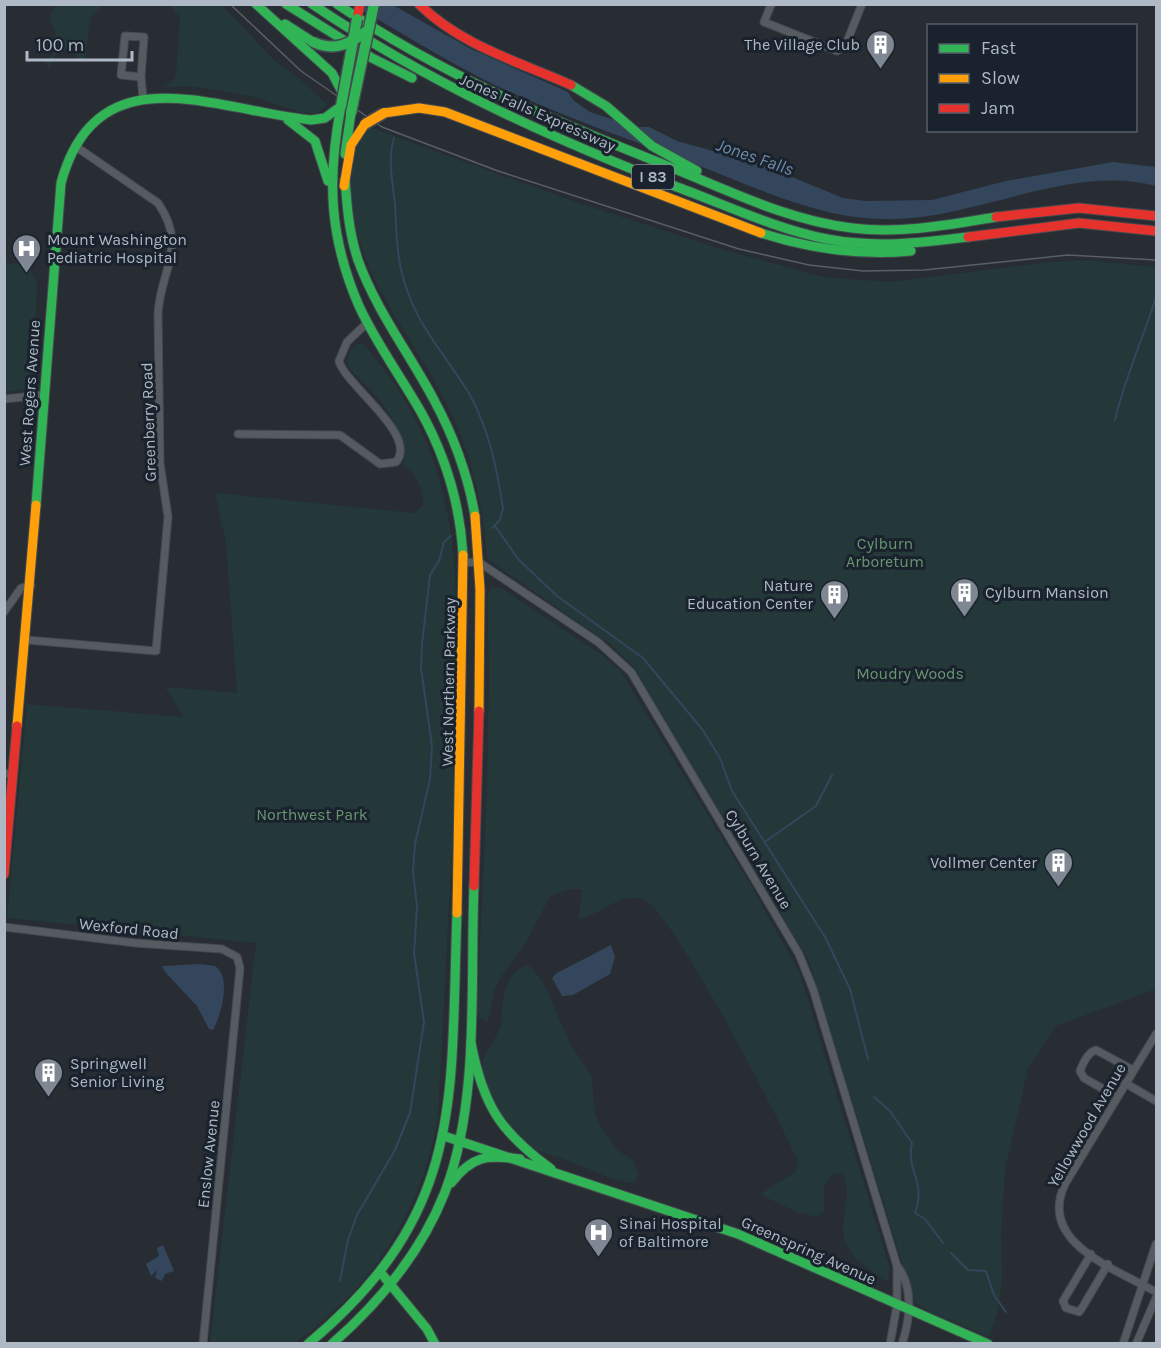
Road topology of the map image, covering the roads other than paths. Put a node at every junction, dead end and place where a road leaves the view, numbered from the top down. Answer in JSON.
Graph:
{"nodes":[{"id":1,"x":286,"y":4,"type":"edge"},
{"id":2,"x":312,"y":4,"type":"edge"},
{"id":3,"x":337,"y":4,"type":"edge"},
{"id":4,"x":360,"y":4,"type":"edge"},
{"id":5,"x":374,"y":4,"type":"edge"},
{"id":6,"x":419,"y":4,"type":"edge"},
{"id":7,"x":862,"y":4,"type":"edge"},
{"id":8,"x":771,"y":5,"type":"edge"},
{"id":9,"x":258,"y":6,"type":"edge"},
{"id":10,"x":368,"y":30,"type":"junction"},
{"id":11,"x":353,"y":42,"type":"junction"},
{"id":12,"x":310,"y":46,"type":"junction"},
{"id":13,"x":141,"y":77,"type":"junction"},
{"id":14,"x":344,"y":94,"type":"junction"},
{"id":15,"x":142,"y":98,"type":"junction"},
{"id":16,"x":474,"y":103,"type":"junction"},
{"id":17,"x":346,"y":110,"type":"junction"},
{"id":18,"x":284,"y":118,"type":"junction"},
{"id":19,"x":75,"y":146,"type":"junction"},
{"id":20,"x":345,"y":186,"type":"junction"},
{"id":21,"x":332,"y":197,"type":"junction"},
{"id":22,"x":765,"y":205,"type":"junction"},
{"id":23,"x":1156,"y":216,"type":"edge"},
{"id":24,"x":1025,"y":228,"type":"junction"},
{"id":25,"x":1156,"y":231,"type":"edge"},
{"id":26,"x":367,"y":324,"type":"junction"},
{"id":27,"x":43,"y":395,"type":"junction"},
{"id":28,"x":4,"y":399,"type":"edge"},
{"id":29,"x":238,"y":434,"type":"dead end"},
{"id":30,"x":464,"y":562,"type":"junction"},
{"id":31,"x":480,"y":562,"type":"junction"},
{"id":32,"x":31,"y":585,"type":"junction"},
{"id":33,"x":4,"y":612,"type":"edge"},
{"id":34,"x":27,"y":639,"type":"junction"},
{"id":35,"x":9,"y":774,"type":"edge"},
{"id":36,"x":4,"y":874,"type":"edge"},
{"id":37,"x":4,"y":927,"type":"edge"},
{"id":38,"x":240,"y":968,"type":"joint"},
{"id":39,"x":468,"y":1022,"type":"junction"},
{"id":40,"x":1156,"y":1034,"type":"edge"},
{"id":41,"x":1133,"y":1070,"type":"junction"},
{"id":42,"x":1125,"y":1083,"type":"junction"},
{"id":43,"x":1117,"y":1097,"type":"junction"},
{"id":44,"x":1156,"y":1101,"type":"edge"},
{"id":45,"x":444,"y":1136,"type":"junction"},
{"id":46,"x":459,"y":1139,"type":"junction"},
{"id":47,"x":520,"y":1159,"type":"junction"},
{"id":48,"x":551,"y":1169,"type":"junction"},
{"id":49,"x":445,"y":1191,"type":"junction"},
{"id":50,"x":1156,"y":1244,"type":"edge"},
{"id":51,"x":1091,"y":1254,"type":"junction"},
{"id":52,"x":1108,"y":1264,"type":"junction"},
{"id":53,"x":897,"y":1266,"type":"junction"},
{"id":54,"x":381,"y":1273,"type":"junction"},
{"id":55,"x":1142,"y":1283,"type":"junction"},
{"id":56,"x":392,"y":1284,"type":"junction"},
{"id":57,"x":1156,"y":1292,"type":"edge"},
{"id":58,"x":1156,"y":1298,"type":"edge"},
{"id":59,"x":897,"y":1305,"type":"junction"},
{"id":60,"x":908,"y":1310,"type":"junction"},
{"id":61,"x":308,"y":1343,"type":"edge"},
{"id":62,"x":202,"y":1344,"type":"edge"},
{"id":63,"x":332,"y":1344,"type":"edge"},
{"id":64,"x":435,"y":1344,"type":"edge"},
{"id":65,"x":890,"y":1344,"type":"edge"},
{"id":66,"x":902,"y":1344,"type":"edge"},
{"id":67,"x":988,"y":1344,"type":"edge"},
{"id":68,"x":1123,"y":1344,"type":"edge"},
{"id":69,"x":1136,"y":1344,"type":"edge"}],
"edges":[{"from":1,"to":16,"type":"main road"},
{"from":2,"to":16,"type":"main road","name":"Jones Falls Expressway","number":"I 83"},
{"from":3,"to":22,"type":"main road","name":"Jones Falls Expressway","number":"I 83"},
{"from":4,"to":11,"type":"main road","name":"West Northern Parkway","bridge":true},
{"from":5,"to":10,"type":"main road","name":"West Northern Parkway","bridge":true},
{"from":6,"to":22,"type":"main road"},
{"from":7,"to":8,"type":"street"},
{"from":9,"to":12,"type":"main road"},
{"from":10,"to":11,"type":"main road","bridge":true},
{"from":10,"to":17,"type":"main road","name":"West Northern Parkway","bridge":true},
{"from":11,"to":12,"type":"main road","bridge":true},
{"from":11,"to":14,"type":"main road","name":"West Northern Parkway","bridge":true},
{"from":12,"to":14,"type":"main road"},
{"from":13,"to":13,"type":"street"},
{"from":13,"to":15,"type":"street"},
{"from":14,"to":17,"type":"main road","name":"West Northern Parkway","bridge":true},
{"from":15,"to":18,"type":"main road","name":"West Rogers Avenue"},
{"from":15,"to":19,"type":"main road","name":"West Rogers Avenue"},
{"from":16,"to":24,"type":"main road","name":"Jones Falls Expressway","number":"I 83"},
{"from":17,"to":18,"type":"main road","name":"West Rogers Avenue"},
{"from":17,"to":20,"type":"main road","name":"West Northern Parkway"},
{"from":17,"to":21,"type":"main road","name":"West Northern Parkway"},
{"from":18,"to":21,"type":"main road","name":"West Rogers Avenue"},
{"from":19,"to":27,"type":"main road","name":"West Rogers Avenue"},
{"from":19,"to":34,"type":"street","name":"Greenberry Road"},
{"from":20,"to":24,"type":"main road","bridge":true},
{"from":20,"to":31,"type":"main road","name":"West Northern Parkway"},
{"from":21,"to":26,"type":"main road","name":"West Northern Parkway"},
{"from":22,"to":23,"type":"main road","name":"Jones Falls Expressway","number":"I 83"},
{"from":24,"to":25,"type":"main road","name":"Jones Falls Expressway","number":"I 83"},
{"from":26,"to":29,"type":"street"},
{"from":26,"to":30,"type":"main road","name":"West Northern Parkway"},
{"from":27,"to":28,"type":"street"},
{"from":27,"to":32,"type":"main road","name":"West Rogers Avenue"},
{"from":30,"to":31,"type":"street"},
{"from":30,"to":45,"type":"main road","name":"West Northern Parkway"},
{"from":31,"to":39,"type":"main road","name":"West Northern Parkway"},
{"from":31,"to":53,"type":"street","name":"Cylburn Avenue"},
{"from":32,"to":33,"type":"street"},
{"from":32,"to":34,"type":"main road","name":"West Rogers Avenue"},
{"from":34,"to":35,"type":"main road","name":"West Rogers Avenue"},
{"from":35,"to":36,"type":"main road","name":"West Rogers Avenue"},
{"from":37,"to":38,"type":"street","name":"Wexford Road"},
{"from":38,"to":62,"type":"street","name":"Enslow Avenue"},
{"from":39,"to":46,"type":"main road","name":"West Northern Parkway"},
{"from":39,"to":48,"type":"main road"},
{"from":40,"to":41,"type":"street","name":"Yellowwood Avenue"},
{"from":41,"to":42,"type":"street","name":"Yellowwood Avenue"},
{"from":41,"to":43,"type":"street"},
{"from":42,"to":43,"type":"street","name":"Yellowwood Avenue"},
{"from":42,"to":44,"type":"street"},
{"from":43,"to":51,"type":"street","name":"Yellowwood Avenue"},
{"from":45,"to":46,"type":"main road","name":"Greenspring Avenue"},
{"from":45,"to":54,"type":"main road","name":"West Northern Parkway"},
{"from":46,"to":47,"type":"main road","name":"Greenspring Avenue"},
{"from":46,"to":49,"type":"main road","name":"West Northern Parkway"},
{"from":47,"to":48,"type":"main road","name":"Greenspring Avenue"},
{"from":47,"to":49,"type":"main road"},
{"from":48,"to":59,"type":"main road","name":"Greenspring Avenue"},
{"from":49,"to":56,"type":"main road","name":"West Northern Parkway"},
{"from":50,"to":55,"type":"street"},
{"from":51,"to":52,"type":"street","name":"Yellowwood Avenue"},
{"from":51,"to":52,"type":"street"},
{"from":52,"to":55,"type":"street","name":"Yellowwood Avenue"},
{"from":53,"to":59,"type":"street","name":"Cylburn Avenue"},
{"from":53,"to":60,"type":"street","name":"Cylburn Avenue"},
{"from":54,"to":56,"type":"main road"},
{"from":54,"to":61,"type":"main road","name":"West Northern Parkway"},
{"from":55,"to":57,"type":"street","name":"Yellowwood Avenue"},
{"from":55,"to":68,"type":"street"},
{"from":56,"to":63,"type":"main road","name":"West Northern Parkway"},
{"from":56,"to":64,"type":"main road"},
{"from":58,"to":69,"type":"street"},
{"from":59,"to":60,"type":"main road","name":"Greenspring Avenue"},
{"from":59,"to":65,"type":"street","name":"Cylburn Avenue"},
{"from":60,"to":66,"type":"street","name":"Cylburn Avenue"},
{"from":60,"to":67,"type":"main road","name":"Greenspring Avenue"}]}
